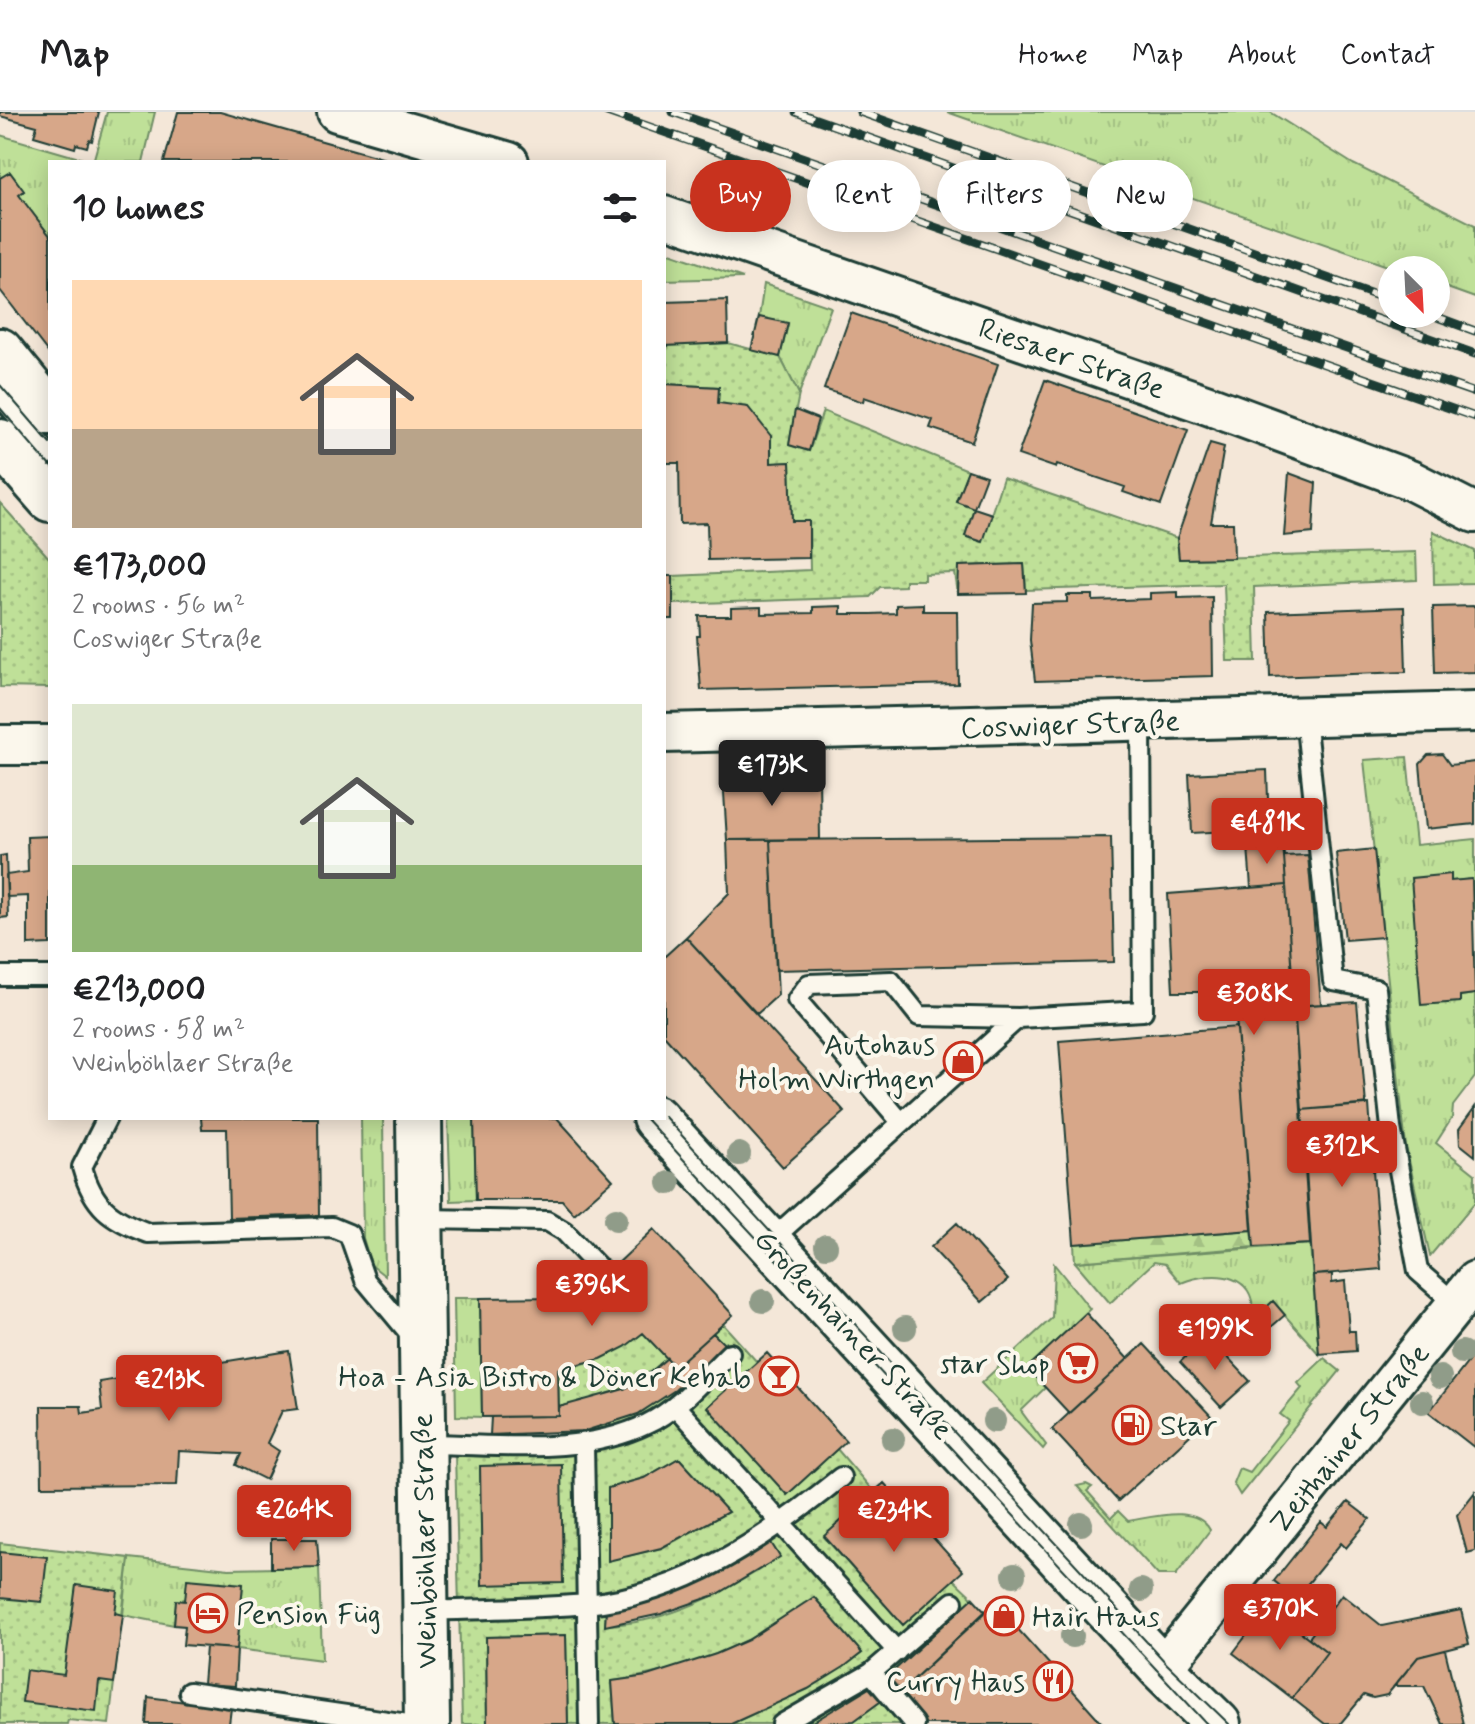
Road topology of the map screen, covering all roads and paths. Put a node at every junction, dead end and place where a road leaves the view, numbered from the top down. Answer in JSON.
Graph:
{"nodes":[{"id":1,"x":337,"y":112,"type":"edge"},
{"id":2,"x":495,"y":160,"type":"edge"},
{"id":3,"x":666,"y":217,"type":"edge"},
{"id":4,"x":0,"y":351,"type":"edge"},
{"id":5,"x":0,"y":396,"type":"edge"},
{"id":6,"x":48,"y":410,"type":"edge"},
{"id":7,"x":0,"y":442,"type":"edge"},
{"id":8,"x":48,"y":453,"type":"edge"},
{"id":9,"x":48,"y":497,"type":"edge"},
{"id":10,"x":1475,"y":513,"type":"edge"},
{"id":11,"x":1475,"y":712,"type":"edge"},
{"id":12,"x":1305,"y":717,"type":"junction"},
{"id":13,"x":1141,"y":723,"type":"junction"},
{"id":14,"x":666,"y":733,"type":"edge"},
{"id":15,"x":0,"y":745,"type":"edge"},
{"id":16,"x":48,"y":745,"type":"edge"},
{"id":17,"x":0,"y":976,"type":"edge"},
{"id":18,"x":48,"y":976,"type":"edge"},
{"id":19,"x":1018,"y":1018,"type":"junction"},
{"id":20,"x":106,"y":1120,"type":"edge"},
{"id":21,"x":419,"y":1120,"type":"edge"},
{"id":22,"x":657,"y":1120,"type":"edge"},
{"id":23,"x":901,"y":1122,"type":"junction"},
{"id":24,"x":421,"y":1219,"type":"junction"},
{"id":25,"x":770,"y":1241,"type":"junction"},
{"id":26,"x":598,"y":1267,"type":"dead end"},
{"id":27,"x":1466,"y":1293,"type":"edge"},
{"id":28,"x":422,"y":1348,"type":"junction"},
{"id":29,"x":730,"y":1353,"type":"dead end"},
{"id":30,"x":675,"y":1406,"type":"junction"},
{"id":31,"x":424,"y":1444,"type":"junction"},
{"id":32,"x":584,"y":1445,"type":"junction"},
{"id":33,"x":841,"y":1477,"type":"dead end"},
{"id":34,"x":782,"y":1524,"type":"junction"},
{"id":35,"x":953,"y":1602,"type":"dead end"},
{"id":36,"x":588,"y":1604,"type":"junction"},
{"id":37,"x":425,"y":1611,"type":"junction"},
{"id":38,"x":897,"y":1651,"type":"junction"},
{"id":39,"x":1162,"y":1669,"type":"junction"},
{"id":40,"x":871,"y":1673,"type":"junction"},
{"id":41,"x":189,"y":1692,"type":"dead end"},
{"id":42,"x":1198,"y":1717,"type":"edge"},
{"id":43,"x":408,"y":1724,"type":"edge"},
{"id":44,"x":427,"y":1724,"type":"edge"},
{"id":45,"x":589,"y":1724,"type":"edge"},
{"id":46,"x":782,"y":1724,"type":"edge"},
{"id":47,"x":914,"y":1724,"type":"edge"}],
"edges":[{"from":1,"to":2,"type":"street"},
{"from":3,"to":10,"type":"street","name":"Riesaer Straße"},
{"from":4,"to":6,"type":"main road"},
{"from":5,"to":8,"type":"lane"},
{"from":7,"to":9,"type":"main road"},
{"from":11,"to":12,"type":"street","name":"Coswiger Straße"},
{"from":12,"to":13,"type":"street","name":"Coswiger Straße"},
{"from":12,"to":27,"type":"lane"},
{"from":13,"to":14,"type":"street","name":"Coswiger Straße"},
{"from":13,"to":19,"type":"lane"},
{"from":15,"to":16,"type":"street"},
{"from":17,"to":18,"type":"lane"},
{"from":19,"to":23,"type":"lane"},
{"from":19,"to":23,"type":"lane"},
{"from":20,"to":28,"type":"lane"},
{"from":21,"to":24,"type":"main road","name":"Weinböhlaer Straße"},
{"from":22,"to":25,"type":"main road","name":"Großenhainer Straße"},
{"from":23,"to":25,"type":"lane"},
{"from":24,"to":26,"type":"lane"},
{"from":24,"to":28,"type":"main road","name":"Weinböhlaer Straße"},
{"from":25,"to":39,"type":"main road","name":"Großenhainer Straße"},
{"from":27,"to":39,"type":"street","name":"Zeithainer Straße"},
{"from":28,"to":31,"type":"main road","name":"Weinböhlaer Straße"},
{"from":29,"to":30,"type":"lane"},
{"from":30,"to":32,"type":"lane"},
{"from":30,"to":34,"type":"lane"},
{"from":31,"to":32,"type":"lane"},
{"from":31,"to":37,"type":"main road","name":"Weinböhlaer Straße"},
{"from":32,"to":36,"type":"lane"},
{"from":33,"to":34,"type":"lane"},
{"from":34,"to":36,"type":"lane"},
{"from":34,"to":38,"type":"lane"},
{"from":35,"to":38,"type":"lane"},
{"from":36,"to":37,"type":"lane"},
{"from":36,"to":45,"type":"lane"},
{"from":37,"to":44,"type":"main road","name":"Weinböhlaer Straße"},
{"from":38,"to":40,"type":"lane"},
{"from":39,"to":42,"type":"main road","name":"Großenhainer Straße"},
{"from":40,"to":46,"type":"lane"},
{"from":40,"to":47,"type":"lane"},
{"from":41,"to":43,"type":"lane"}]}
